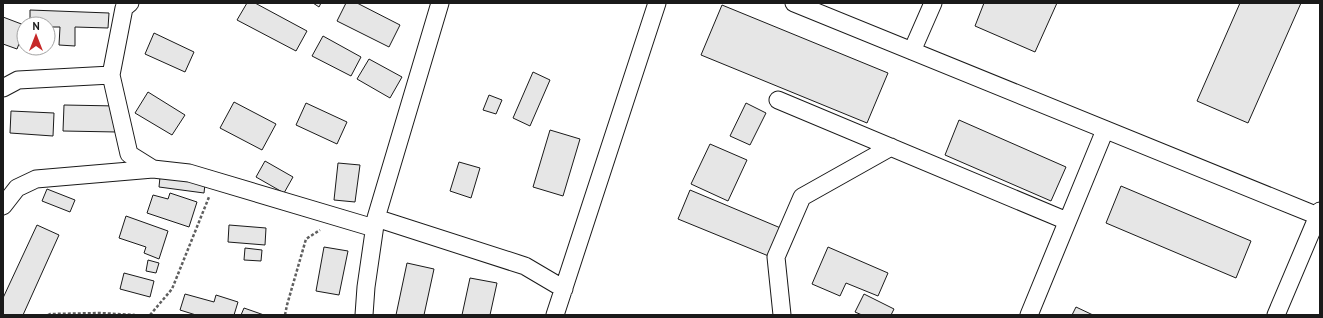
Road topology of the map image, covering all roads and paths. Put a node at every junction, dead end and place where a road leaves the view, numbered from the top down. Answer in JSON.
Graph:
{"nodes":[{"id":1,"x":130,"y":3,"type":"edge"},
{"id":2,"x":440,"y":3,"type":"edge"},
{"id":3,"x":657,"y":3,"type":"edge"},
{"id":4,"x":794,"y":3,"type":"edge"},
{"id":5,"x":933,"y":3,"type":"edge"},
{"id":6,"x":912,"y":51,"type":"junction"},
{"id":7,"x":111,"y":75,"type":"junction"},
{"id":8,"x":3,"y":88,"type":"edge"},
{"id":9,"x":778,"y":100,"type":"dead end"},
{"id":10,"x":1105,"y":130,"type":"junction"},
{"id":11,"x":891,"y":147,"type":"junction"},
{"id":12,"x":153,"y":169,"type":"junction"},
{"id":13,"x":215,"y":180,"type":"junction"},
{"id":14,"x":3,"y":206,"type":"edge"},
{"id":15,"x":1319,"y":214,"type":"edge"},
{"id":16,"x":340,"y":218,"type":"junction"},
{"id":17,"x":1067,"y":221,"type":"junction"},
{"id":18,"x":375,"y":223,"type":"junction"},
{"id":19,"x":564,"y":289,"type":"junction"},
{"id":20,"x":48,"y":315,"type":"edge"},
{"id":21,"x":135,"y":315,"type":"edge"},
{"id":22,"x":150,"y":315,"type":"edge"},
{"id":23,"x":285,"y":315,"type":"edge"},
{"id":24,"x":364,"y":315,"type":"edge"},
{"id":25,"x":555,"y":315,"type":"edge"},
{"id":26,"x":782,"y":315,"type":"edge"},
{"id":27,"x":1029,"y":315,"type":"edge"},
{"id":28,"x":1276,"y":315,"type":"edge"}],
"edges":[{"from":1,"to":7,"type":"street"},
{"from":2,"to":18,"type":"street"},
{"from":3,"to":19,"type":"street"},
{"from":4,"to":6,"type":"street"},
{"from":5,"to":6,"type":"street"},
{"from":6,"to":10,"type":"street"},
{"from":7,"to":8,"type":"street"},
{"from":7,"to":12,"type":"street"},
{"from":9,"to":11,"type":"street"},
{"from":10,"to":15,"type":"street"},
{"from":10,"to":17,"type":"street"},
{"from":11,"to":17,"type":"street"},
{"from":11,"to":26,"type":"street"},
{"from":12,"to":13,"type":"street"},
{"from":12,"to":14,"type":"street"},
{"from":13,"to":16,"type":"street"},
{"from":13,"to":22,"type":"path"},
{"from":15,"to":28,"type":"street"},
{"from":16,"to":18,"type":"street"},
{"from":16,"to":23,"type":"path"},
{"from":17,"to":27,"type":"street"},
{"from":18,"to":19,"type":"street"},
{"from":18,"to":24,"type":"street"},
{"from":19,"to":25,"type":"street"},
{"from":20,"to":21,"type":"path"}]}
